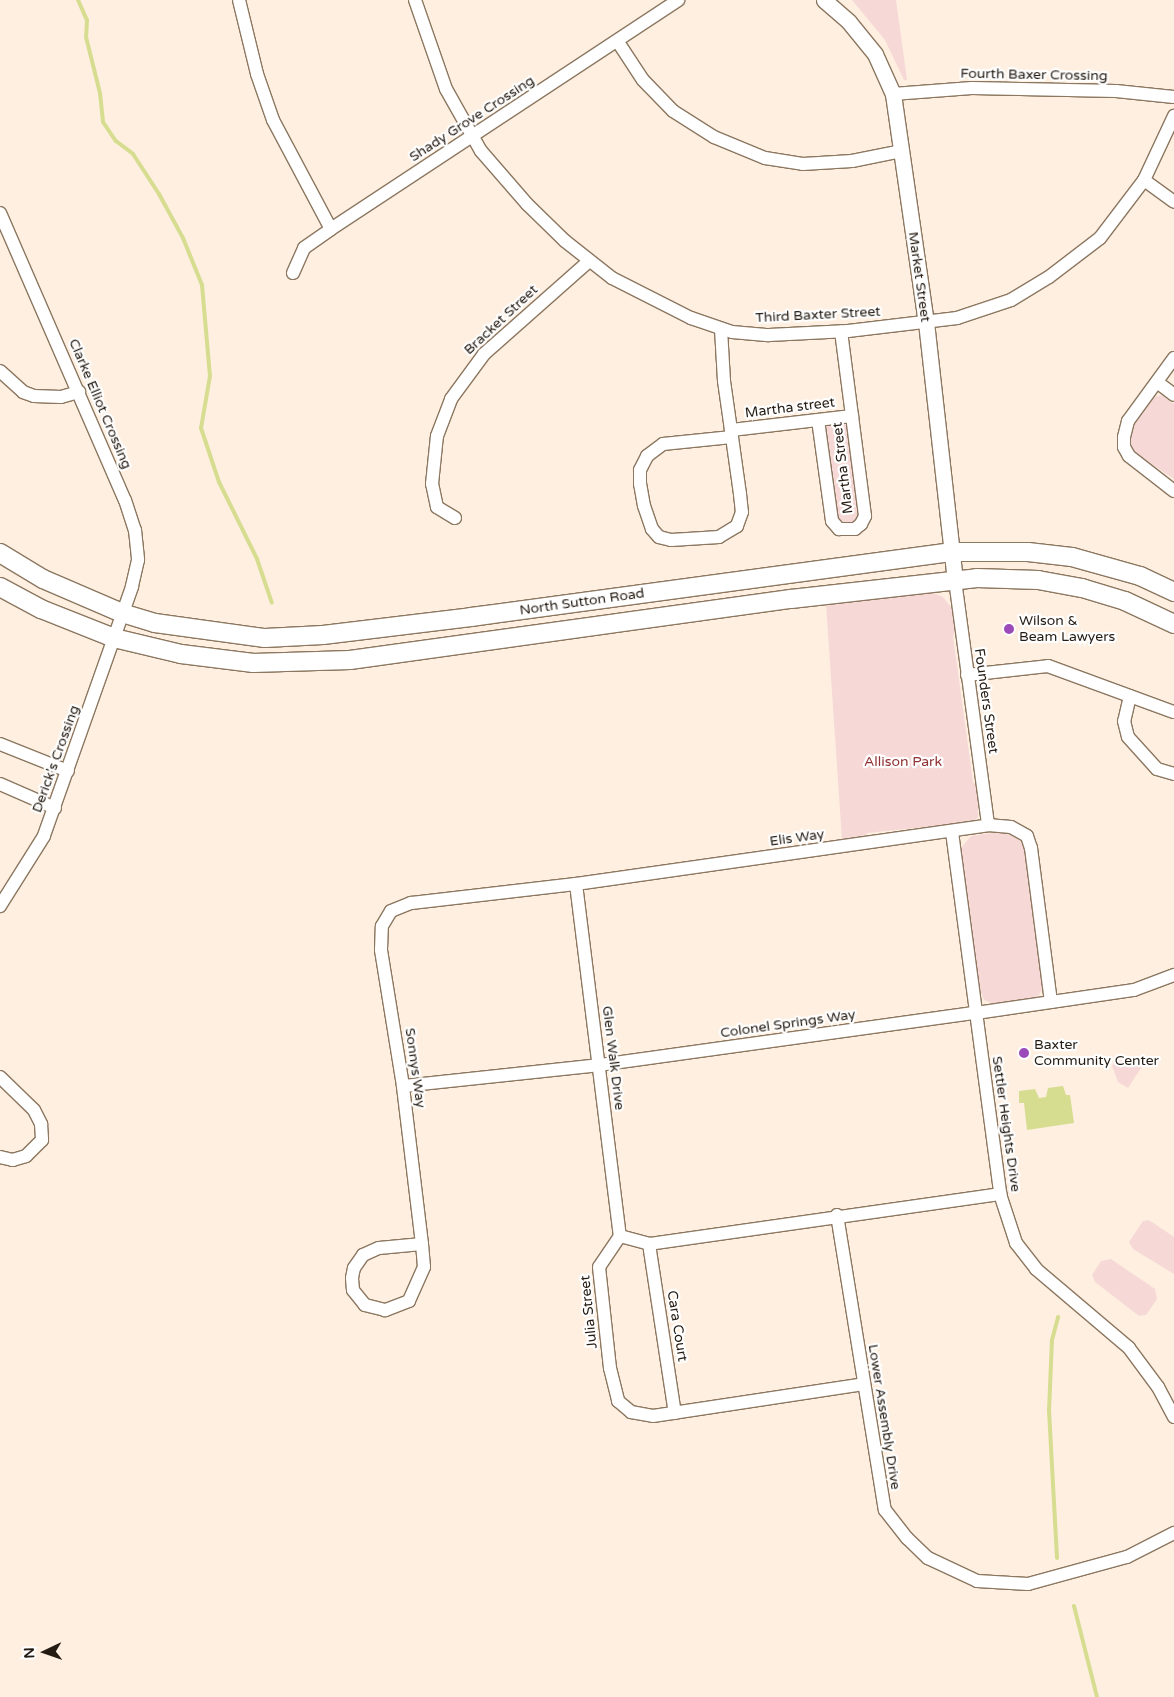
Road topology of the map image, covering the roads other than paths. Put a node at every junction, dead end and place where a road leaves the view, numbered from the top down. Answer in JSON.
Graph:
{"nodes":[{"id":1,"x":239,"y":0,"type":"edge"},
{"id":2,"x":415,"y":0,"type":"edge"},
{"id":3,"x":678,"y":0,"type":"edge"},
{"id":4,"x":824,"y":0,"type":"edge"},
{"id":5,"x":618,"y":42,"type":"junction"},
{"id":6,"x":893,"y":94,"type":"junction"},
{"id":7,"x":1174,"y":97,"type":"edge"},
{"id":8,"x":1174,"y":116,"type":"edge"},
{"id":9,"x":472,"y":137,"type":"junction"},
{"id":10,"x":901,"y":151,"type":"junction"},
{"id":11,"x":1144,"y":180,"type":"junction"},
{"id":12,"x":1174,"y":202,"type":"edge"},
{"id":13,"x":0,"y":213,"type":"edge"},
{"id":14,"x":331,"y":228,"type":"junction"},
{"id":15,"x":589,"y":261,"type":"junction"},
{"id":16,"x":293,"y":273,"type":"dead end"},
{"id":17,"x":926,"y":322,"type":"junction"},
{"id":18,"x":722,"y":329,"type":"junction"},
{"id":19,"x":842,"y":332,"type":"junction"},
{"id":20,"x":1174,"y":358,"type":"edge"},
{"id":21,"x":0,"y":371,"type":"edge"},
{"id":22,"x":1158,"y":382,"type":"junction"},
{"id":23,"x":79,"y":392,"type":"junction"},
{"id":24,"x":1174,"y":394,"type":"edge"},
{"id":25,"x":852,"y":416,"type":"junction"},
{"id":26,"x":818,"y":420,"type":"junction"},
{"id":27,"x":732,"y":433,"type":"junction"},
{"id":28,"x":1174,"y":491,"type":"edge"},
{"id":29,"x":455,"y":518,"type":"dead end"},
{"id":30,"x":951,"y":552,"type":"junction"},
{"id":31,"x":0,"y":553,"type":"edge"},
{"id":32,"x":955,"y":580,"type":"junction"},
{"id":33,"x":0,"y":586,"type":"edge"},
{"id":34,"x":1174,"y":592,"type":"edge"},
{"id":35,"x":122,"y":613,"type":"junction"},
{"id":36,"x":1174,"y":624,"type":"edge"},
{"id":37,"x":114,"y":638,"type":"junction"},
{"id":38,"x":967,"y":675,"type":"junction"},
{"id":39,"x":1130,"y":696,"type":"junction"},
{"id":40,"x":1174,"y":712,"type":"edge"},
{"id":41,"x":0,"y":744,"type":"edge"},
{"id":42,"x":68,"y":771,"type":"junction"},
{"id":43,"x":1174,"y":774,"type":"edge"},
{"id":44,"x":0,"y":784,"type":"edge"},
{"id":45,"x":55,"y":808,"type":"junction"},
{"id":46,"x":988,"y":825,"type":"junction"},
{"id":47,"x":952,"y":832,"type":"junction"},
{"id":48,"x":576,"y":884,"type":"junction"},
{"id":49,"x":0,"y":906,"type":"edge"},
{"id":50,"x":402,"y":906,"type":"joint"},
{"id":51,"x":1174,"y":975,"type":"edge"},
{"id":52,"x":1051,"y":1002,"type":"junction"},
{"id":53,"x":976,"y":1013,"type":"junction"},
{"id":54,"x":599,"y":1065,"type":"junction"},
{"id":55,"x":0,"y":1077,"type":"edge"},
{"id":56,"x":402,"y":1086,"type":"junction"},
{"id":57,"x":0,"y":1157,"type":"edge"},
{"id":58,"x":1000,"y":1194,"type":"junction"},
{"id":59,"x":837,"y":1215,"type":"junction"},
{"id":60,"x":620,"y":1236,"type":"junction"},
{"id":61,"x":422,"y":1244,"type":"junction"},
{"id":62,"x":649,"y":1244,"type":"junction"},
{"id":63,"x":864,"y":1384,"type":"junction"},
{"id":64,"x":675,"y":1413,"type":"junction"},
{"id":65,"x":1174,"y":1417,"type":"edge"},
{"id":66,"x":1174,"y":1533,"type":"edge"}],
"edges":[{"from":1,"to":14,"type":"street"},
{"from":2,"to":9,"type":"street","name":"Third Baxter Street"},
{"from":3,"to":5,"type":"street","name":"Shady Grove Crossing"},
{"from":4,"to":6,"type":"street","name":"Market Street"},
{"from":5,"to":9,"type":"street","name":"Shady Grove Crossing"},
{"from":5,"to":10,"type":"street"},
{"from":6,"to":7,"type":"street","name":"Fourth Baxer Crossing"},
{"from":6,"to":10,"type":"street","name":"Market Street"},
{"from":8,"to":11,"type":"street","name":"Third Baxter Street"},
{"from":9,"to":14,"type":"street","name":"Shady Grove Crossing"},
{"from":9,"to":15,"type":"street","name":"Third Baxter Street"},
{"from":10,"to":17,"type":"street","name":"Market Street"},
{"from":11,"to":12,"type":"street"},
{"from":11,"to":17,"type":"street","name":"Third Baxter Street"},
{"from":13,"to":23,"type":"street","name":"Clarke Elliot Crossing"},
{"from":14,"to":16,"type":"street","name":"Shady Grove Crossing"},
{"from":15,"to":18,"type":"street","name":"Third Baxter Street"},
{"from":15,"to":29,"type":"street","name":"Bracket Street"},
{"from":17,"to":19,"type":"street","name":"Third Baxter Street"},
{"from":17,"to":30,"type":"street","name":"Market Street"},
{"from":18,"to":19,"type":"street","name":"Third Baxter Street"},
{"from":18,"to":27,"type":"street"},
{"from":19,"to":25,"type":"street","name":"Martha Street"},
{"from":20,"to":22,"type":"street"},
{"from":21,"to":23,"type":"street"},
{"from":22,"to":24,"type":"street"},
{"from":22,"to":28,"type":"street"},
{"from":23,"to":35,"type":"street","name":"Clarke Elliot Crossing"},
{"from":25,"to":26,"type":"street","name":"Martha street"},
{"from":25,"to":26,"type":"street","name":"Martha Street"},
{"from":26,"to":27,"type":"street","name":"Martha street"},
{"from":27,"to":27,"type":"street"},
{"from":30,"to":32,"type":"street","name":"Market Street"},
{"from":30,"to":34,"type":"main road","name":"North Sutton Road"},
{"from":30,"to":35,"type":"main road","name":"North Sutton Road"},
{"from":31,"to":35,"type":"main road","name":"North Sutton Road"},
{"from":32,"to":36,"type":"main road","name":"North Sutton Road"},
{"from":32,"to":37,"type":"main road","name":"North Sutton Road"},
{"from":32,"to":38,"type":"street","name":"Founders Street"},
{"from":33,"to":37,"type":"main road","name":"North Sutton Road"},
{"from":35,"to":37,"type":"street","name":"Derick's Crossing"},
{"from":37,"to":42,"type":"street","name":"Derick's Crossing"},
{"from":38,"to":39,"type":"street"},
{"from":38,"to":46,"type":"street","name":"Founders Street"},
{"from":39,"to":40,"type":"street"},
{"from":39,"to":43,"type":"street"},
{"from":41,"to":42,"type":"street"},
{"from":42,"to":45,"type":"street","name":"Derick's Crossing"},
{"from":44,"to":45,"type":"street"},
{"from":45,"to":49,"type":"street","name":"Derick's Crossing"},
{"from":46,"to":47,"type":"street","name":"Elis Way"},
{"from":46,"to":52,"type":"street","name":"Elis Way"},
{"from":47,"to":48,"type":"street","name":"Elis Way"},
{"from":47,"to":53,"type":"street","name":"Settler Heights Drive"},
{"from":48,"to":50,"type":"street","name":"Elis Way"},
{"from":48,"to":54,"type":"street","name":"Glen Walk Drive"},
{"from":50,"to":56,"type":"street","name":"Sonnys Way"},
{"from":51,"to":52,"type":"street","name":"Colonel Springs Way"},
{"from":52,"to":53,"type":"street","name":"Colonel Springs Way"},
{"from":53,"to":54,"type":"street","name":"Colonel Springs Way"},
{"from":53,"to":58,"type":"street","name":"Settler Heights Drive"},
{"from":54,"to":56,"type":"street","name":"Colonel Springs Way"},
{"from":54,"to":60,"type":"street","name":"Glen Walk Drive"},
{"from":55,"to":57,"type":"street"},
{"from":56,"to":61,"type":"street","name":"Sonnys Way"},
{"from":58,"to":59,"type":"street"},
{"from":58,"to":65,"type":"street","name":"Settler Heights Drive"},
{"from":59,"to":62,"type":"street"},
{"from":59,"to":63,"type":"street","name":"Lower Assembly Drive"},
{"from":60,"to":62,"type":"street"},
{"from":60,"to":64,"type":"street","name":"Julia Street"},
{"from":61,"to":61,"type":"street","name":"Sonnys Way"},
{"from":62,"to":64,"type":"street","name":"Cara Court"},
{"from":63,"to":64,"type":"street","name":"Julia Street"},
{"from":63,"to":66,"type":"street","name":"Lower Assembly Drive"}]}
